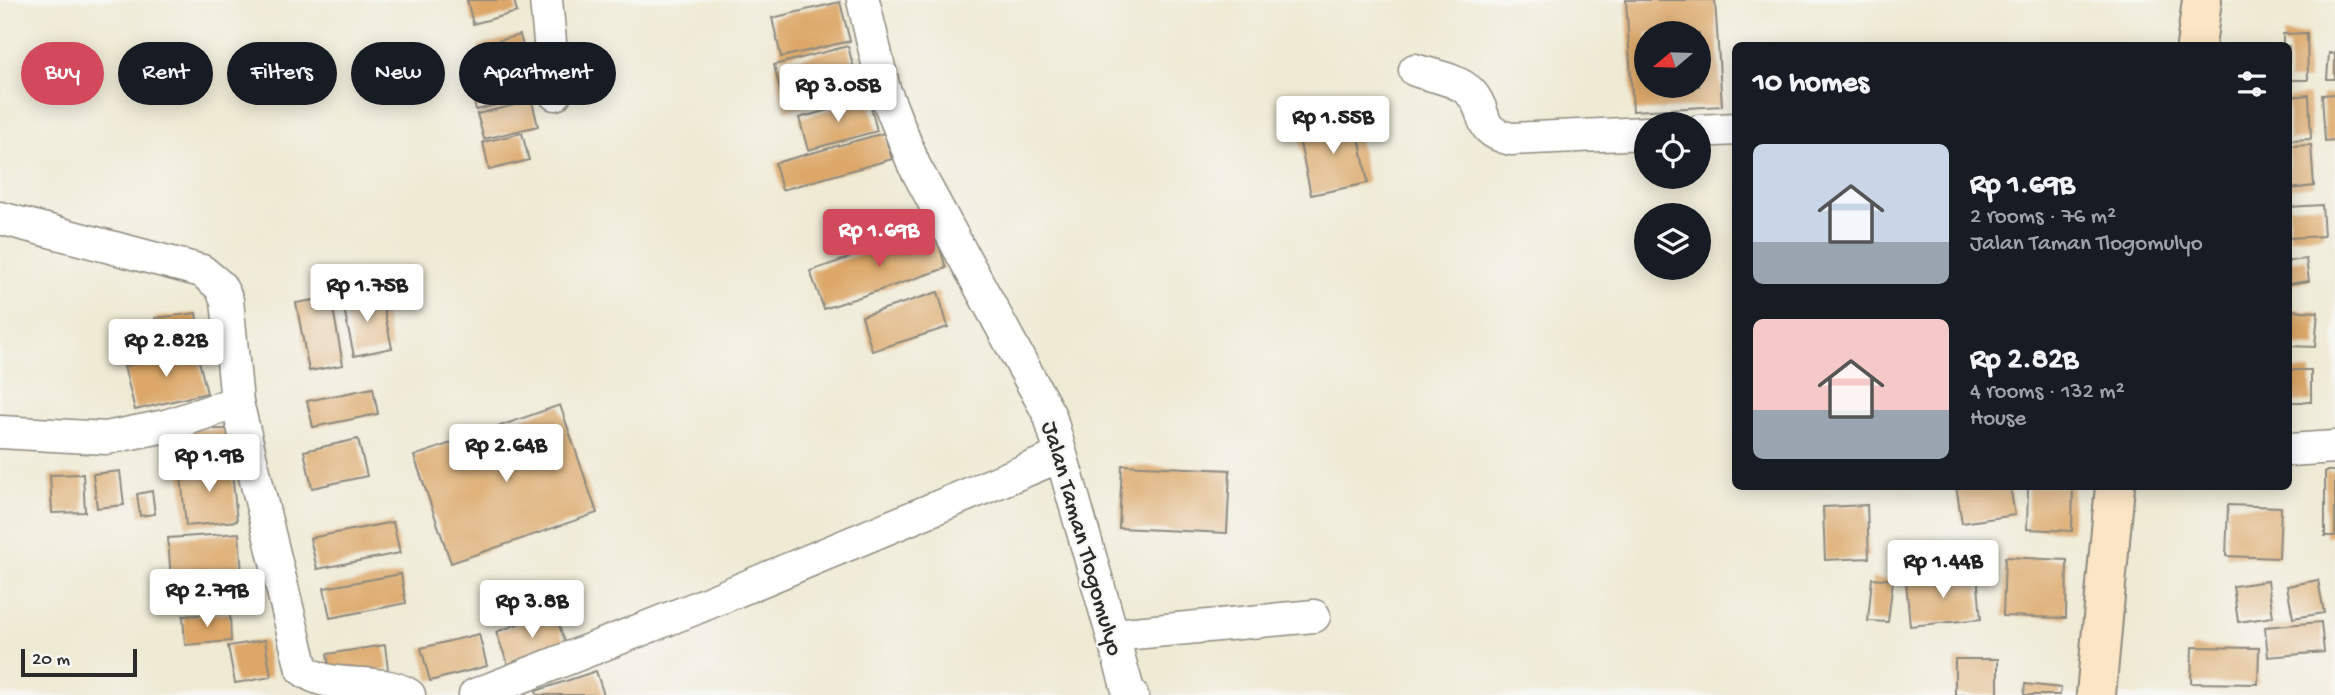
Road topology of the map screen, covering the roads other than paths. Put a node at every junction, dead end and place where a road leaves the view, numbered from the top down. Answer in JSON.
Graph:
{"nodes":[{"id":1,"x":546,"y":0,"type":"edge"},
{"id":2,"x":863,"y":0,"type":"edge"},
{"id":3,"x":2202,"y":0,"type":"edge"},
{"id":4,"x":550,"y":42,"type":"edge"},
{"id":5,"x":2197,"y":42,"type":"edge"},
{"id":6,"x":1415,"y":70,"type":"dead end"},
{"id":7,"x":1732,"y":129,"type":"edge"},
{"id":8,"x":1711,"y":130,"type":"edge"},
{"id":9,"x":1634,"y":134,"type":"edge"},
{"id":10,"x":0,"y":218,"type":"edge"},
{"id":11,"x":237,"y":402,"type":"junction"},
{"id":12,"x":0,"y":432,"type":"edge"},
{"id":13,"x":2335,"y":447,"type":"edge"},
{"id":14,"x":2292,"y":450,"type":"edge"},
{"id":15,"x":1060,"y":456,"type":"junction"},
{"id":16,"x":2115,"y":490,"type":"edge"},
{"id":17,"x":1314,"y":616,"type":"dead end"},
{"id":18,"x":1113,"y":635,"type":"junction"},
{"id":19,"x":409,"y":695,"type":"edge"},
{"id":20,"x":475,"y":695,"type":"edge"},
{"id":21,"x":1132,"y":695,"type":"edge"},
{"id":22,"x":2096,"y":695,"type":"edge"}],
"edges":[{"from":1,"to":4,"type":"street"},
{"from":2,"to":15,"type":"street","name":"Jalan Taman Tlogomulyo"},
{"from":3,"to":5,"type":"street"},
{"from":6,"to":9,"type":"street"},
{"from":7,"to":8,"type":"street"},
{"from":10,"to":11,"type":"street"},
{"from":11,"to":12,"type":"street"},
{"from":11,"to":19,"type":"street"},
{"from":13,"to":14,"type":"street"},
{"from":15,"to":18,"type":"street","name":"Jalan Taman Tlogomulyo"},
{"from":15,"to":20,"type":"street"},
{"from":16,"to":22,"type":"street"},
{"from":17,"to":18,"type":"street"},
{"from":18,"to":21,"type":"street","name":"Jalan Taman Tlogomulyo"}]}
